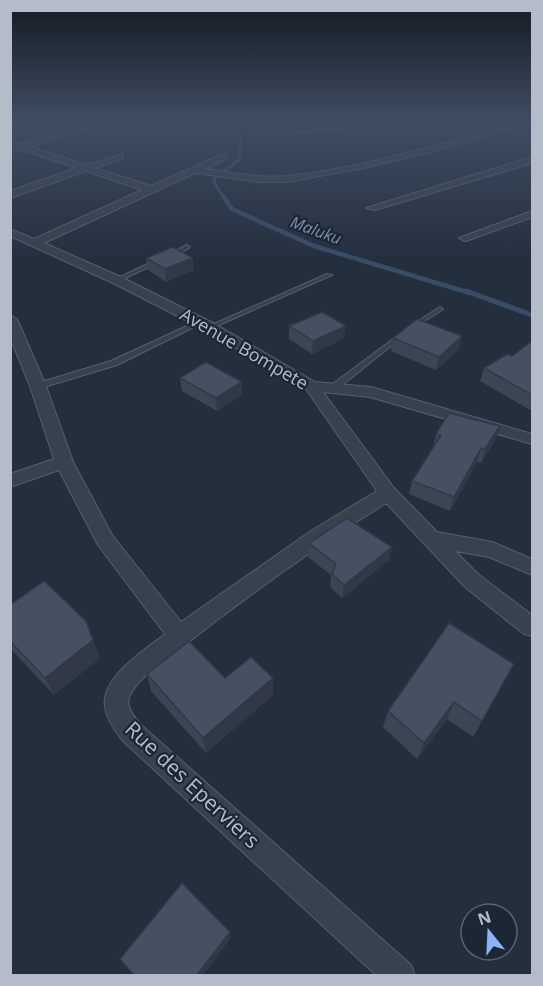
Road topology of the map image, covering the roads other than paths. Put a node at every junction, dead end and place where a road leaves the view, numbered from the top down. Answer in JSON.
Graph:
{"nodes":[{"id":1,"x":82,"y":167,"type":"edge"},
{"id":2,"x":88,"y":167,"type":"edge"},
{"id":3,"x":201,"y":167,"type":"edge"},
{"id":4,"x":351,"y":167,"type":"edge"},
{"id":5,"x":508,"y":167,"type":"edge"},
{"id":6,"x":85,"y":168,"type":"junction"},
{"id":7,"x":194,"y":170,"type":"junction"},
{"id":8,"x":150,"y":189,"type":"junction"},
{"id":9,"x":10,"y":195,"type":"edge"},
{"id":10,"x":371,"y":208,"type":"dead end"},
{"id":11,"x":532,"y":214,"type":"edge"},
{"id":12,"x":10,"y":232,"type":"edge"},
{"id":13,"x":465,"y":238,"type":"dead end"},
{"id":14,"x":34,"y":243,"type":"junction"},
{"id":15,"x":187,"y":247,"type":"dead end"},
{"id":16,"x":329,"y":275,"type":"dead end"},
{"id":17,"x":117,"y":280,"type":"junction"},
{"id":18,"x":440,"y":309,"type":"dead end"},
{"id":19,"x":10,"y":319,"type":"edge"},
{"id":20,"x":205,"y":324,"type":"junction"},
{"id":21,"x":19,"y":367,"type":"edge"},
{"id":22,"x":38,"y":386,"type":"junction"},
{"id":23,"x":311,"y":386,"type":"junction"},
{"id":24,"x":333,"y":388,"type":"junction"},
{"id":25,"x":532,"y":439,"type":"edge"},
{"id":26,"x":64,"y":462,"type":"junction"},
{"id":27,"x":10,"y":481,"type":"edge"},
{"id":28,"x":388,"y":493,"type":"junction"},
{"id":29,"x":433,"y":539,"type":"junction"},
{"id":30,"x":532,"y":567,"type":"edge"},
{"id":31,"x":532,"y":627,"type":"edge"},
{"id":32,"x":179,"y":636,"type":"junction"},
{"id":33,"x":400,"y":975,"type":"edge"}],
"edges":[{"from":1,"to":6,"type":"street"},
{"from":2,"to":6,"type":"street"},
{"from":3,"to":7,"type":"street"},
{"from":4,"to":7,"type":"street"},
{"from":5,"to":10,"type":"street"},
{"from":6,"to":8,"type":"street"},
{"from":6,"to":9,"type":"street"},
{"from":7,"to":8,"type":"street"},
{"from":8,"to":14,"type":"street"},
{"from":11,"to":13,"type":"street"},
{"from":12,"to":14,"type":"street","name":"Avenue Bompete"},
{"from":14,"to":17,"type":"street","name":"Avenue Bompete"},
{"from":15,"to":17,"type":"lane"},
{"from":16,"to":20,"type":"lane"},
{"from":17,"to":20,"type":"street","name":"Avenue Bompete"},
{"from":18,"to":24,"type":"lane"},
{"from":19,"to":21,"type":"street"},
{"from":20,"to":22,"type":"lane"},
{"from":20,"to":23,"type":"street","name":"Avenue Bompete"},
{"from":21,"to":22,"type":"street"},
{"from":22,"to":26,"type":"street"},
{"from":23,"to":24,"type":"street"},
{"from":23,"to":28,"type":"street","name":"Avenue Bompete"},
{"from":24,"to":25,"type":"street"},
{"from":26,"to":27,"type":"street"},
{"from":26,"to":32,"type":"street"},
{"from":28,"to":29,"type":"street","name":"Avenue Bompete"},
{"from":28,"to":32,"type":"street"},
{"from":29,"to":30,"type":"street"},
{"from":29,"to":31,"type":"street","name":"Avenue Bompete"},
{"from":32,"to":33,"type":"street","name":"Rue des Eperviers"}]}
